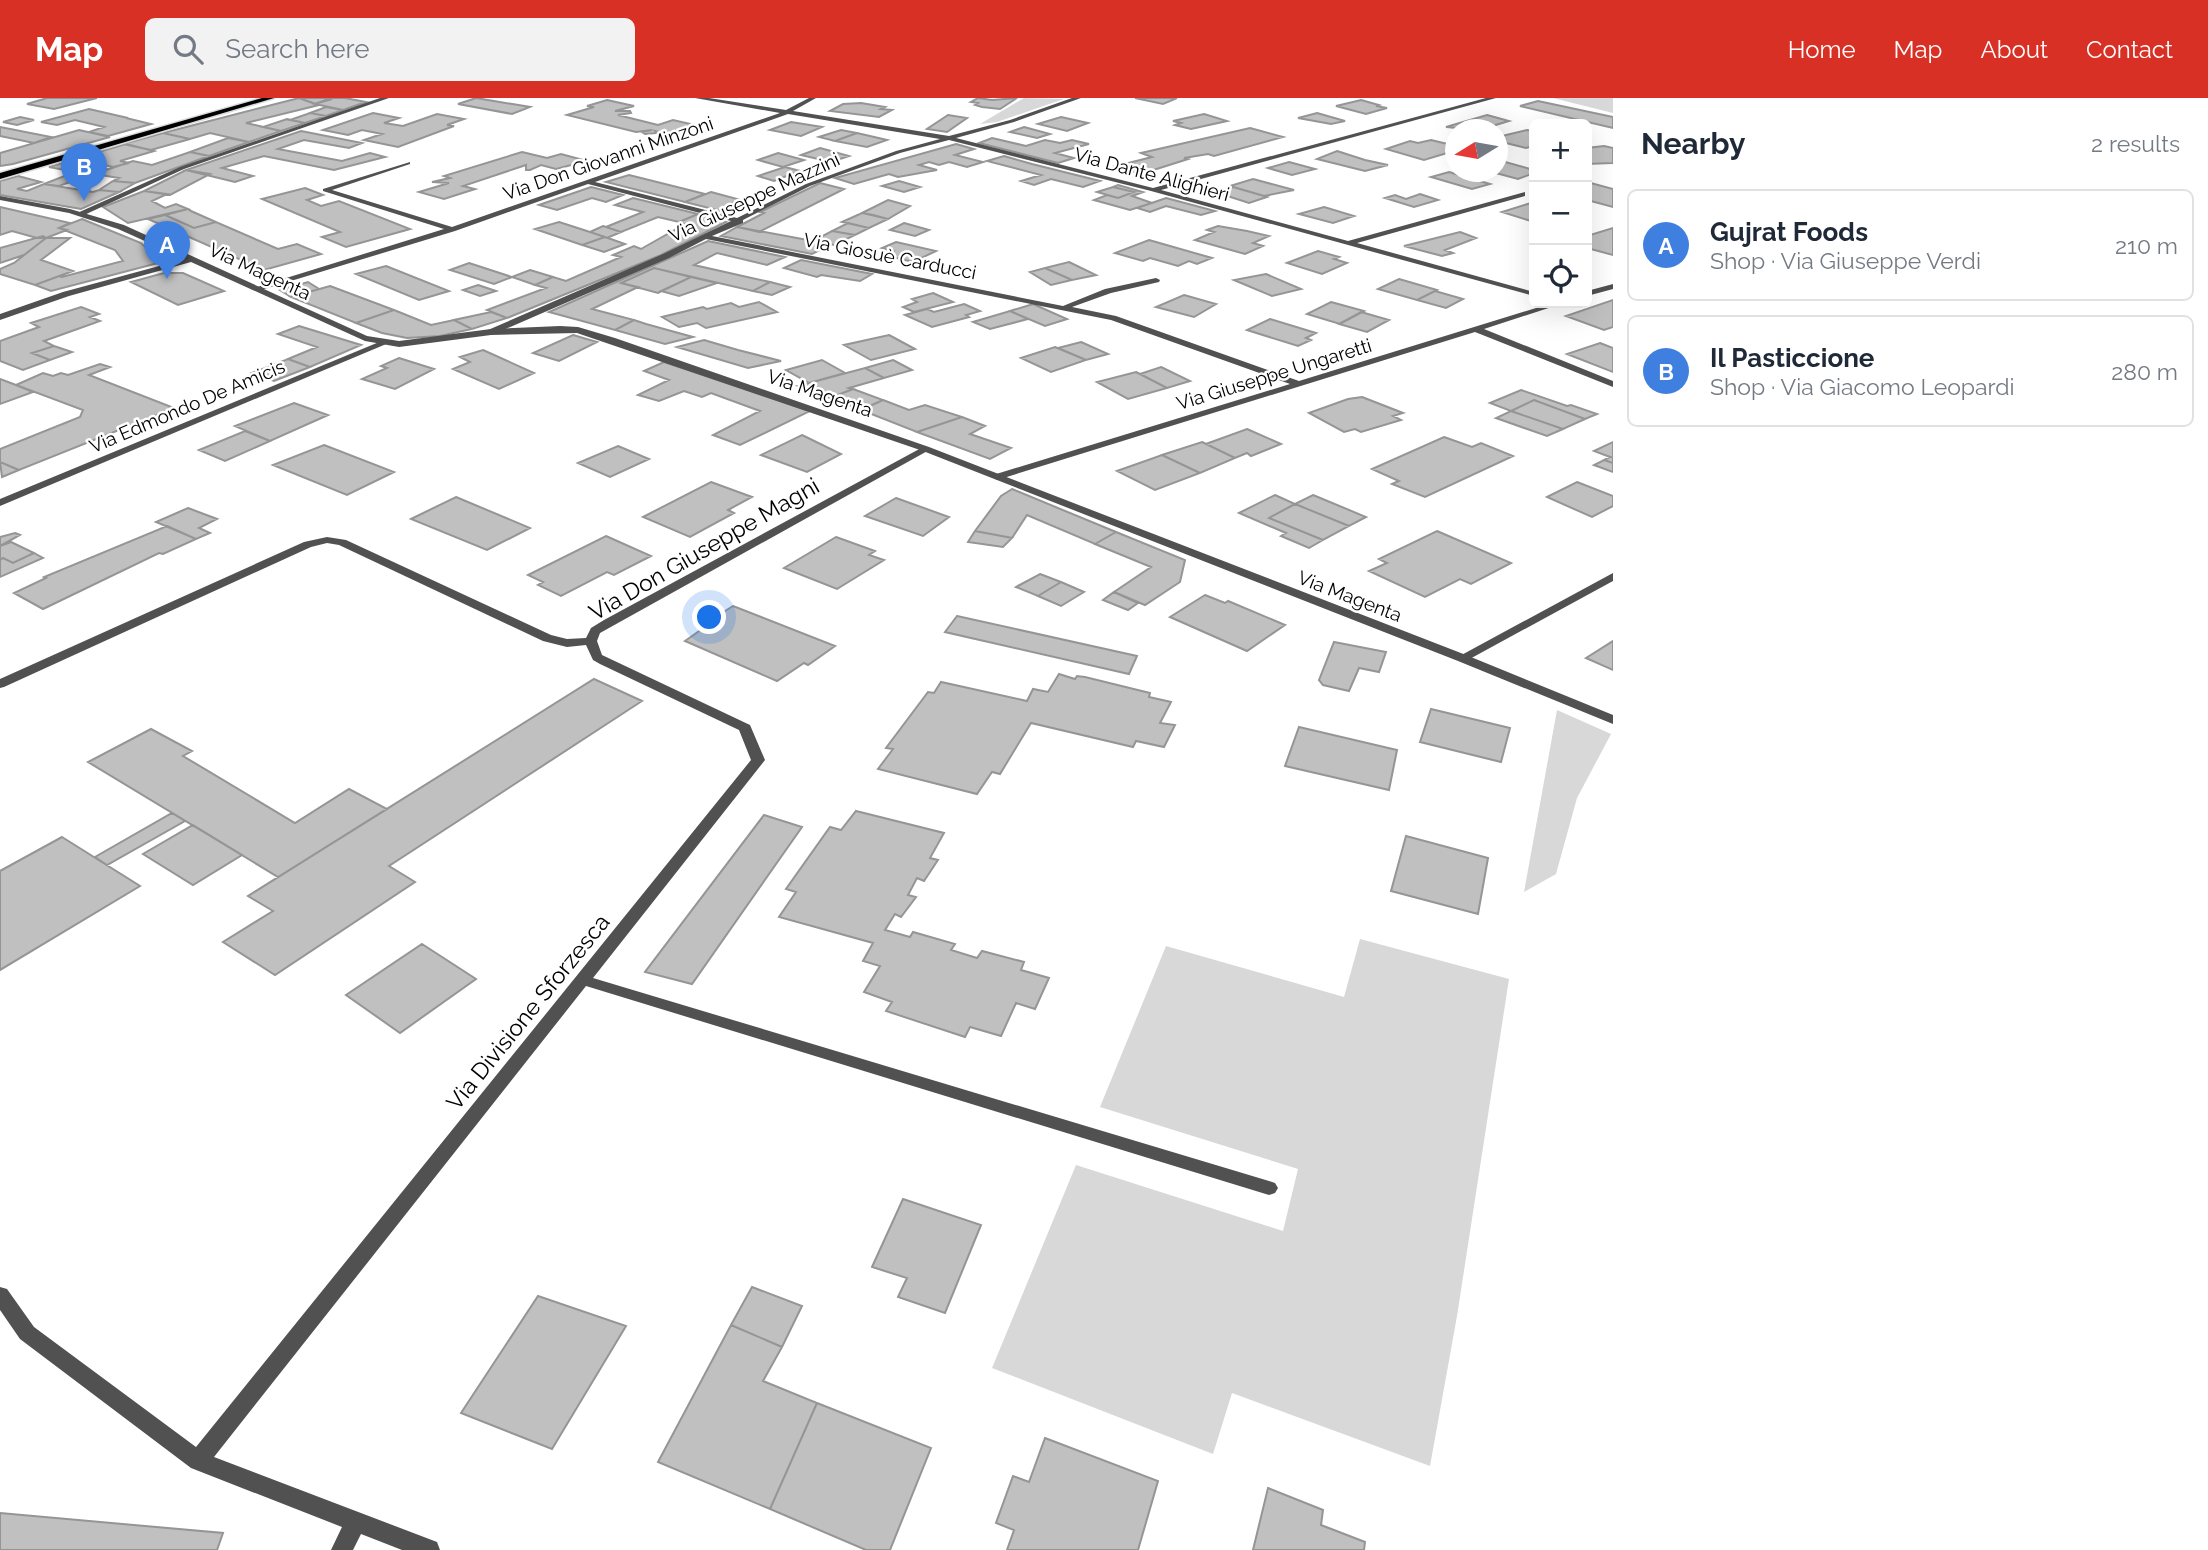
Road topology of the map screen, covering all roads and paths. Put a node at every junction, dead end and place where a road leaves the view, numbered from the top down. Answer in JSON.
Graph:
{"nodes":[{"id":1,"x":271,"y":98,"type":"edge"},
{"id":2,"x":386,"y":98,"type":"edge"},
{"id":3,"x":698,"y":98,"type":"edge"},
{"id":4,"x":813,"y":98,"type":"edge"},
{"id":5,"x":1078,"y":98,"type":"edge"},
{"id":6,"x":1493,"y":98,"type":"edge"},
{"id":7,"x":786,"y":113,"type":"junction"},
{"id":8,"x":948,"y":138,"type":"junction"},
{"id":9,"x":408,"y":163,"type":"dead end"},
{"id":10,"x":0,"y":176,"type":"edge"},
{"id":11,"x":587,"y":182,"type":"junction"},
{"id":12,"x":1153,"y":190,"type":"junction"},
{"id":13,"x":1522,"y":194,"type":"dead end"},
{"id":14,"x":0,"y":198,"type":"edge"},
{"id":15,"x":79,"y":214,"type":"junction"},
{"id":16,"x":740,"y":221,"type":"junction"},
{"id":17,"x":452,"y":229,"type":"junction"},
{"id":18,"x":707,"y":237,"type":"junction"},
{"id":19,"x":1347,"y":243,"type":"junction"},
{"id":20,"x":193,"y":259,"type":"junction"},
{"id":21,"x":1156,"y":280,"type":"dead end"},
{"id":22,"x":1613,"y":286,"type":"edge"},
{"id":23,"x":255,"y":289,"type":"junction"},
{"id":24,"x":1529,"y":293,"type":"edge"},
{"id":25,"x":1592,"y":293,"type":"edge"},
{"id":26,"x":1066,"y":307,"type":"junction"},
{"id":27,"x":1545,"y":308,"type":"edge"},
{"id":28,"x":0,"y":317,"type":"edge"},
{"id":29,"x":1478,"y":330,"type":"junction"},
{"id":30,"x":491,"y":332,"type":"junction"},
{"id":31,"x":387,"y":342,"type":"junction"},
{"id":32,"x":1300,"y":384,"type":"junction"},
{"id":33,"x":1613,"y":384,"type":"edge"},
{"id":34,"x":926,"y":449,"type":"junction"},
{"id":35,"x":997,"y":477,"type":"junction"},
{"id":36,"x":0,"y":503,"type":"edge"},
{"id":37,"x":1613,"y":576,"type":"edge"},
{"id":38,"x":590,"y":641,"type":"junction"},
{"id":39,"x":1462,"y":658,"type":"junction"},
{"id":40,"x":0,"y":684,"type":"edge"},
{"id":41,"x":1613,"y":720,"type":"edge"},
{"id":42,"x":583,"y":980,"type":"junction"},
{"id":43,"x":1269,"y":1188,"type":"dead end"},
{"id":44,"x":0,"y":1295,"type":"edge"},
{"id":45,"x":198,"y":1461,"type":"junction"},
{"id":46,"x":355,"y":1522,"type":"junction"},
{"id":47,"x":342,"y":1550,"type":"edge"},
{"id":48,"x":429,"y":1550,"type":"edge"}],
"edges":[{"from":1,"to":10,"type":"main road"},
{"from":2,"to":15,"type":"street"},
{"from":3,"to":7,"type":"street","name":"Via Dante Alighieri"},
{"from":4,"to":7,"type":"street","name":"Via Don Giovanni Minzoni"},
{"from":5,"to":8,"type":"street","name":"Via Giuseppe Mazzini"},
{"from":6,"to":12,"type":"street"},
{"from":7,"to":8,"type":"street","name":"Via Dante Alighieri"},
{"from":7,"to":11,"type":"street","name":"Via Don Giovanni Minzoni"},
{"from":8,"to":12,"type":"street","name":"Via Dante Alighieri"},
{"from":8,"to":16,"type":"street","name":"Via Giuseppe Mazzini"},
{"from":9,"to":17,"type":"street"},
{"from":11,"to":16,"type":"street"},
{"from":11,"to":17,"type":"street","name":"Via Don Giovanni Minzoni"},
{"from":12,"to":19,"type":"street","name":"Via Dante Alighieri"},
{"from":13,"to":19,"type":"street"},
{"from":14,"to":15,"type":"street","name":"Via Magenta"},
{"from":15,"to":20,"type":"street","name":"Via Magenta"},
{"from":16,"to":18,"type":"street","name":"Via Giuseppe Mazzini"},
{"from":17,"to":23,"type":"street","name":"Via Don Giovanni Minzoni"},
{"from":18,"to":26,"type":"street","name":"Via Giosuè Carducci"},
{"from":18,"to":30,"type":"street","name":"Via Giuseppe Mazzini"},
{"from":19,"to":24,"type":"street","name":"Via Dante Alighieri"},
{"from":20,"to":23,"type":"street","name":"Via Magenta"},
{"from":20,"to":28,"type":"street"},
{"from":21,"to":26,"type":"street"},
{"from":22,"to":25,"type":"street"},
{"from":23,"to":31,"type":"street","name":"Via Magenta"},
{"from":26,"to":32,"type":"street","name":"Via Giosuè Carducci"},
{"from":27,"to":29,"type":"street","name":"Via Giuseppe Ungaretti"},
{"from":29,"to":32,"type":"street","name":"Via Giuseppe Ungaretti"},
{"from":29,"to":33,"type":"street"},
{"from":30,"to":31,"type":"street","name":"Via Magenta"},
{"from":30,"to":34,"type":"street","name":"Via Magenta"},
{"from":31,"to":36,"type":"street","name":"Via Edmondo De Amicis"},
{"from":32,"to":35,"type":"street","name":"Via Giuseppe Ungaretti"},
{"from":34,"to":35,"type":"street","name":"Via Magenta"},
{"from":34,"to":38,"type":"street","name":"Via Don Giuseppe Magni"},
{"from":35,"to":39,"type":"street","name":"Via Magenta"},
{"from":37,"to":39,"type":"street"},
{"from":38,"to":40,"type":"street","name":"Via Don Giuseppe Magni"},
{"from":38,"to":42,"type":"street","name":"Via Divisione Sforzesca"},
{"from":39,"to":41,"type":"street","name":"Via Magenta"},
{"from":42,"to":43,"type":"street"},
{"from":42,"to":45,"type":"street","name":"Via Divisione Sforzesca"},
{"from":44,"to":45,"type":"street"},
{"from":45,"to":46,"type":"street"},
{"from":46,"to":47,"type":"street"},
{"from":46,"to":48,"type":"street"}]}
